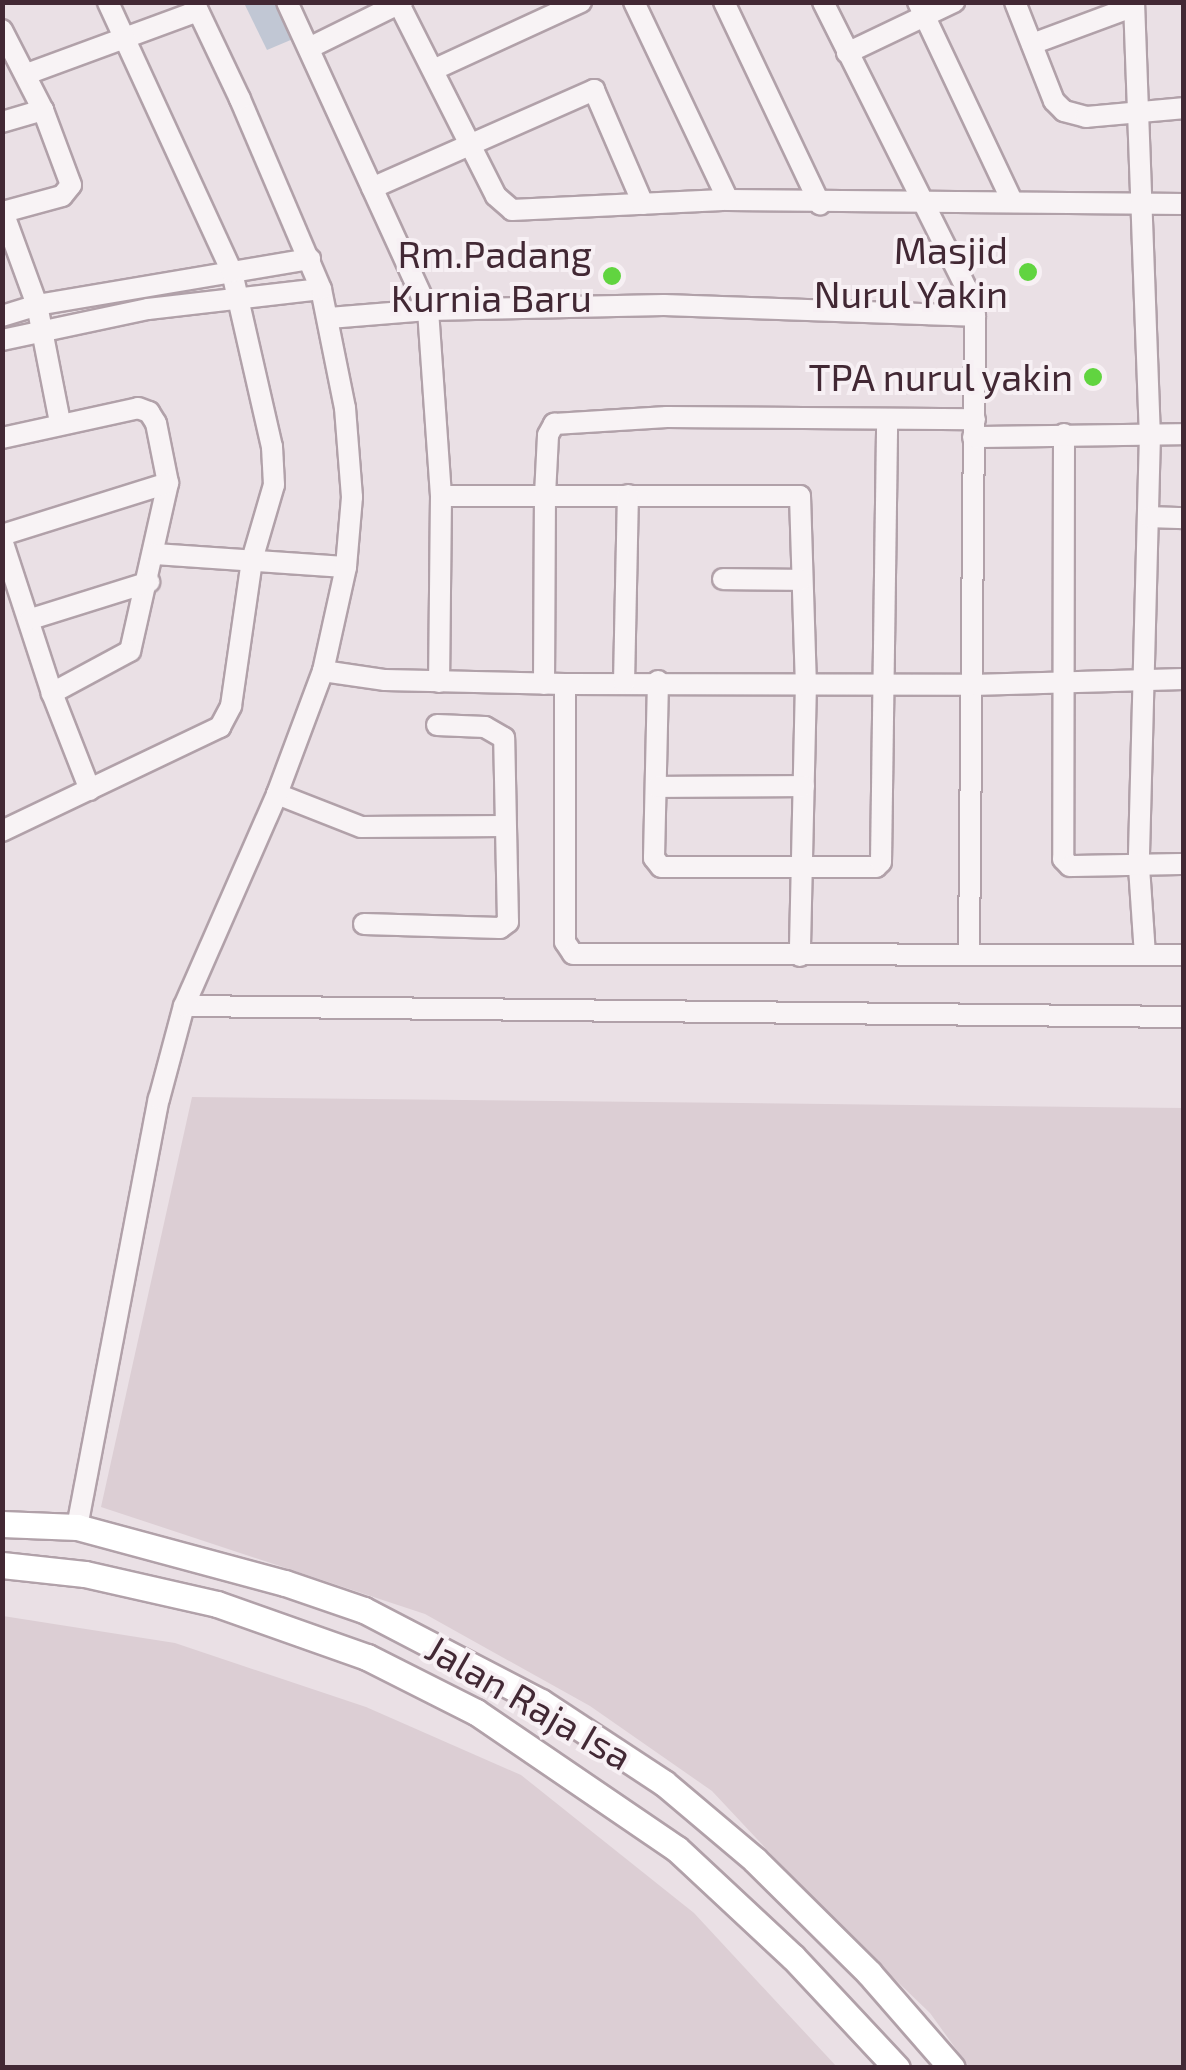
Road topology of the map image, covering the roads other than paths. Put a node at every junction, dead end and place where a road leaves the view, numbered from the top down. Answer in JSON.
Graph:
{"nodes":[{"id":1,"x":108,"y":2,"type":"edge"},
{"id":2,"x":286,"y":2,"type":"edge"},
{"id":3,"x":581,"y":2,"type":"edge"},
{"id":4,"x":634,"y":2,"type":"edge"},
{"id":5,"x":724,"y":2,"type":"edge"},
{"id":6,"x":823,"y":2,"type":"edge"},
{"id":7,"x":954,"y":2,"type":"edge"},
{"id":8,"x":1015,"y":2,"type":"edge"},
{"id":9,"x":400,"y":3,"type":"edge"},
{"id":10,"x":1134,"y":4,"type":"edge"},
{"id":11,"x":196,"y":7,"type":"edge"},
{"id":12,"x":921,"y":9,"type":"edge"},
{"id":13,"x":2,"y":30,"type":"edge"},
{"id":14,"x":124,"y":37,"type":"junction"},
{"id":15,"x":1032,"y":44,"type":"junction"},
{"id":16,"x":309,"y":48,"type":"junction"},
{"id":17,"x":847,"y":53,"type":"junction"},
{"id":18,"x":433,"y":70,"type":"junction"},
{"id":19,"x":27,"y":74,"type":"junction"},
{"id":20,"x":1184,"y":108,"type":"edge"},
{"id":21,"x":43,"y":110,"type":"junction"},
{"id":22,"x":1139,"y":112,"type":"junction"},
{"id":23,"x":2,"y":122,"type":"edge"},
{"id":24,"x":469,"y":145,"type":"junction"},
{"id":25,"x":372,"y":188,"type":"junction"},
{"id":26,"x":728,"y":200,"type":"junction"},
{"id":27,"x":1012,"y":200,"type":"junction"},
{"id":28,"x":1140,"y":203,"type":"junction"},
{"id":29,"x":642,"y":204,"type":"junction"},
{"id":30,"x":820,"y":204,"type":"junction"},
{"id":31,"x":924,"y":204,"type":"junction"},
{"id":32,"x":1184,"y":204,"type":"edge"},
{"id":33,"x":310,"y":260,"type":"junction"},
{"id":34,"x":232,"y":272,"type":"junction"},
{"id":35,"x":321,"y":289,"type":"junction"},
{"id":36,"x":240,"y":296,"type":"junction"},
{"id":37,"x":37,"y":305,"type":"junction"},
{"id":38,"x":428,"y":310,"type":"junction"},
{"id":39,"x":2,"y":316,"type":"edge"},
{"id":40,"x":976,"y":316,"type":"junction"},
{"id":41,"x":328,"y":318,"type":"junction"},
{"id":42,"x":40,"y":330,"type":"junction"},
{"id":43,"x":2,"y":340,"type":"edge"},
{"id":44,"x":887,"y":419,"type":"junction"},
{"id":45,"x":60,"y":422,"type":"junction"},
{"id":46,"x":974,"y":428,"type":"junction"},
{"id":47,"x":1064,"y":434,"type":"junction"},
{"id":48,"x":1150,"y":434,"type":"junction"},
{"id":49,"x":1184,"y":434,"type":"edge"},
{"id":50,"x":2,"y":438,"type":"edge"},
{"id":51,"x":168,"y":483,"type":"junction"},
{"id":52,"x":628,"y":495,"type":"junction"},
{"id":53,"x":441,"y":496,"type":"junction"},
{"id":54,"x":545,"y":496,"type":"junction"},
{"id":55,"x":1149,"y":517,"type":"junction"},
{"id":56,"x":1184,"y":518,"type":"edge"},
{"id":57,"x":2,"y":538,"type":"edge"},
{"id":58,"x":154,"y":554,"type":"junction"},
{"id":59,"x":252,"y":560,"type":"junction"},
{"id":60,"x":346,"y":568,"type":"junction"},
{"id":61,"x":722,"y":579,"type":"dead end"},
{"id":62,"x":801,"y":580,"type":"junction"},
{"id":63,"x":10,"y":582,"type":"edge"},
{"id":64,"x":149,"y":582,"type":"junction"},
{"id":65,"x":31,"y":618,"type":"junction"},
{"id":66,"x":323,"y":670,"type":"junction"},
{"id":67,"x":1064,"y":679,"type":"junction"},
{"id":68,"x":1184,"y":679,"type":"edge"},
{"id":69,"x":1142,"y":680,"type":"junction"},
{"id":70,"x":658,"y":681,"type":"junction"},
{"id":71,"x":439,"y":682,"type":"junction"},
{"id":72,"x":806,"y":682,"type":"junction"},
{"id":73,"x":624,"y":683,"type":"junction"},
{"id":74,"x":555,"y":684,"type":"junction"},
{"id":75,"x":884,"y":684,"type":"junction"},
{"id":76,"x":972,"y":684,"type":"junction"},
{"id":77,"x":52,"y":693,"type":"junction"},
{"id":78,"x":437,"y":725,"type":"dead end"},
{"id":79,"x":804,"y":786,"type":"junction"},
{"id":80,"x":657,"y":787,"type":"junction"},
{"id":81,"x":90,"y":790,"type":"junction"},
{"id":82,"x":277,"y":794,"type":"junction"},
{"id":83,"x":504,"y":826,"type":"junction"},
{"id":84,"x":2,"y":831,"type":"edge"},
{"id":85,"x":1184,"y":864,"type":"edge"},
{"id":86,"x":1140,"y":867,"type":"junction"},
{"id":87,"x":802,"y":868,"type":"junction"},
{"id":88,"x":364,"y":924,"type":"dead end"},
{"id":89,"x":969,"y":955,"type":"junction"},
{"id":90,"x":1145,"y":955,"type":"junction"},
{"id":91,"x":1184,"y":955,"type":"edge"},
{"id":92,"x":800,"y":956,"type":"junction"},
{"id":93,"x":184,"y":1006,"type":"junction"},
{"id":94,"x":1184,"y":1017,"type":"edge"},
{"id":95,"x":2,"y":1524,"type":"edge"},
{"id":96,"x":77,"y":1527,"type":"junction"},
{"id":97,"x":2,"y":1565,"type":"edge"},
{"id":98,"x":897,"y":2068,"type":"edge"},
{"id":99,"x":952,"y":2068,"type":"edge"}],
"edges":[{"from":1,"to":14,"type":"street"},
{"from":2,"to":16,"type":"street"},
{"from":3,"to":18,"type":"street"},
{"from":4,"to":26,"type":"street"},
{"from":5,"to":30,"type":"street"},
{"from":6,"to":17,"type":"street"},
{"from":7,"to":12,"type":"street"},
{"from":8,"to":15,"type":"street"},
{"from":9,"to":16,"type":"street"},
{"from":9,"to":18,"type":"street"},
{"from":10,"to":15,"type":"street"},
{"from":10,"to":22,"type":"street"},
{"from":11,"to":14,"type":"street"},
{"from":11,"to":33,"type":"street"},
{"from":12,"to":17,"type":"street"},
{"from":12,"to":27,"type":"street"},
{"from":13,"to":19,"type":"street"},
{"from":14,"to":19,"type":"street"},
{"from":14,"to":34,"type":"street"},
{"from":15,"to":22,"type":"street"},
{"from":16,"to":25,"type":"street"},
{"from":17,"to":31,"type":"street"},
{"from":18,"to":24,"type":"street"},
{"from":19,"to":21,"type":"street"},
{"from":20,"to":22,"type":"street"},
{"from":21,"to":23,"type":"street"},
{"from":21,"to":37,"type":"street"},
{"from":22,"to":28,"type":"street"},
{"from":24,"to":25,"type":"street"},
{"from":24,"to":29,"type":"street"},
{"from":24,"to":29,"type":"street"},
{"from":25,"to":38,"type":"street"},
{"from":26,"to":29,"type":"street"},
{"from":26,"to":30,"type":"street"},
{"from":27,"to":28,"type":"street"},
{"from":27,"to":31,"type":"street"},
{"from":28,"to":32,"type":"street"},
{"from":28,"to":48,"type":"street"},
{"from":30,"to":31,"type":"street"},
{"from":31,"to":40,"type":"street"},
{"from":33,"to":34,"type":"street"},
{"from":33,"to":35,"type":"street"},
{"from":34,"to":36,"type":"street"},
{"from":34,"to":37,"type":"street"},
{"from":35,"to":36,"type":"street"},
{"from":35,"to":41,"type":"street"},
{"from":36,"to":42,"type":"street"},
{"from":36,"to":59,"type":"street"},
{"from":37,"to":39,"type":"street"},
{"from":37,"to":42,"type":"street"},
{"from":38,"to":40,"type":"street"},
{"from":38,"to":41,"type":"street"},
{"from":38,"to":53,"type":"street"},
{"from":40,"to":46,"type":"street"},
{"from":41,"to":60,"type":"street"},
{"from":42,"to":43,"type":"street"},
{"from":42,"to":45,"type":"street"},
{"from":44,"to":46,"type":"street"},
{"from":44,"to":54,"type":"street"},
{"from":44,"to":75,"type":"street"},
{"from":45,"to":50,"type":"street"},
{"from":45,"to":51,"type":"street"},
{"from":46,"to":47,"type":"street"},
{"from":46,"to":76,"type":"street"},
{"from":47,"to":48,"type":"street"},
{"from":47,"to":67,"type":"street"},
{"from":48,"to":49,"type":"street"},
{"from":48,"to":55,"type":"street"},
{"from":51,"to":57,"type":"street"},
{"from":51,"to":58,"type":"street"},
{"from":52,"to":54,"type":"street"},
{"from":52,"to":62,"type":"street"},
{"from":52,"to":73,"type":"street"},
{"from":53,"to":54,"type":"street"},
{"from":53,"to":71,"type":"street"},
{"from":54,"to":74,"type":"street"},
{"from":55,"to":56,"type":"street"},
{"from":55,"to":69,"type":"street"},
{"from":57,"to":63,"type":"street"},
{"from":58,"to":59,"type":"street"},
{"from":58,"to":64,"type":"street"},
{"from":59,"to":60,"type":"street"},
{"from":59,"to":81,"type":"street"},
{"from":60,"to":66,"type":"street"},
{"from":61,"to":62,"type":"street"},
{"from":62,"to":72,"type":"street"},
{"from":63,"to":65,"type":"street"},
{"from":64,"to":65,"type":"street"},
{"from":64,"to":77,"type":"street"},
{"from":65,"to":77,"type":"street"},
{"from":66,"to":71,"type":"street"},
{"from":66,"to":82,"type":"street"},
{"from":67,"to":69,"type":"street"},
{"from":67,"to":76,"type":"street"},
{"from":67,"to":86,"type":"street"},
{"from":68,"to":69,"type":"street"},
{"from":69,"to":86,"type":"street"},
{"from":70,"to":72,"type":"street"},
{"from":70,"to":73,"type":"street"},
{"from":70,"to":80,"type":"street"},
{"from":71,"to":74,"type":"street"},
{"from":72,"to":75,"type":"street"},
{"from":72,"to":79,"type":"street"},
{"from":73,"to":74,"type":"street"},
{"from":74,"to":92,"type":"street"},
{"from":75,"to":76,"type":"street"},
{"from":75,"to":87,"type":"street"},
{"from":76,"to":89,"type":"street"},
{"from":77,"to":81,"type":"street"},
{"from":78,"to":83,"type":"street"},
{"from":79,"to":80,"type":"street"},
{"from":79,"to":87,"type":"street"},
{"from":80,"to":87,"type":"street"},
{"from":81,"to":84,"type":"street"},
{"from":82,"to":83,"type":"street"},
{"from":82,"to":93,"type":"street"},
{"from":83,"to":88,"type":"street"},
{"from":85,"to":86,"type":"street"},
{"from":86,"to":90,"type":"street"},
{"from":87,"to":92,"type":"street"},
{"from":89,"to":90,"type":"street"},
{"from":89,"to":92,"type":"street"},
{"from":90,"to":91,"type":"street"},
{"from":93,"to":94,"type":"street"},
{"from":93,"to":96,"type":"street"},
{"from":95,"to":96,"type":"main road","name":"Jalan Raja Isa"},
{"from":96,"to":99,"type":"main road","name":"Jalan Raja Isa"},
{"from":97,"to":98,"type":"main road","name":"Jalan Raja Isa"}]}
